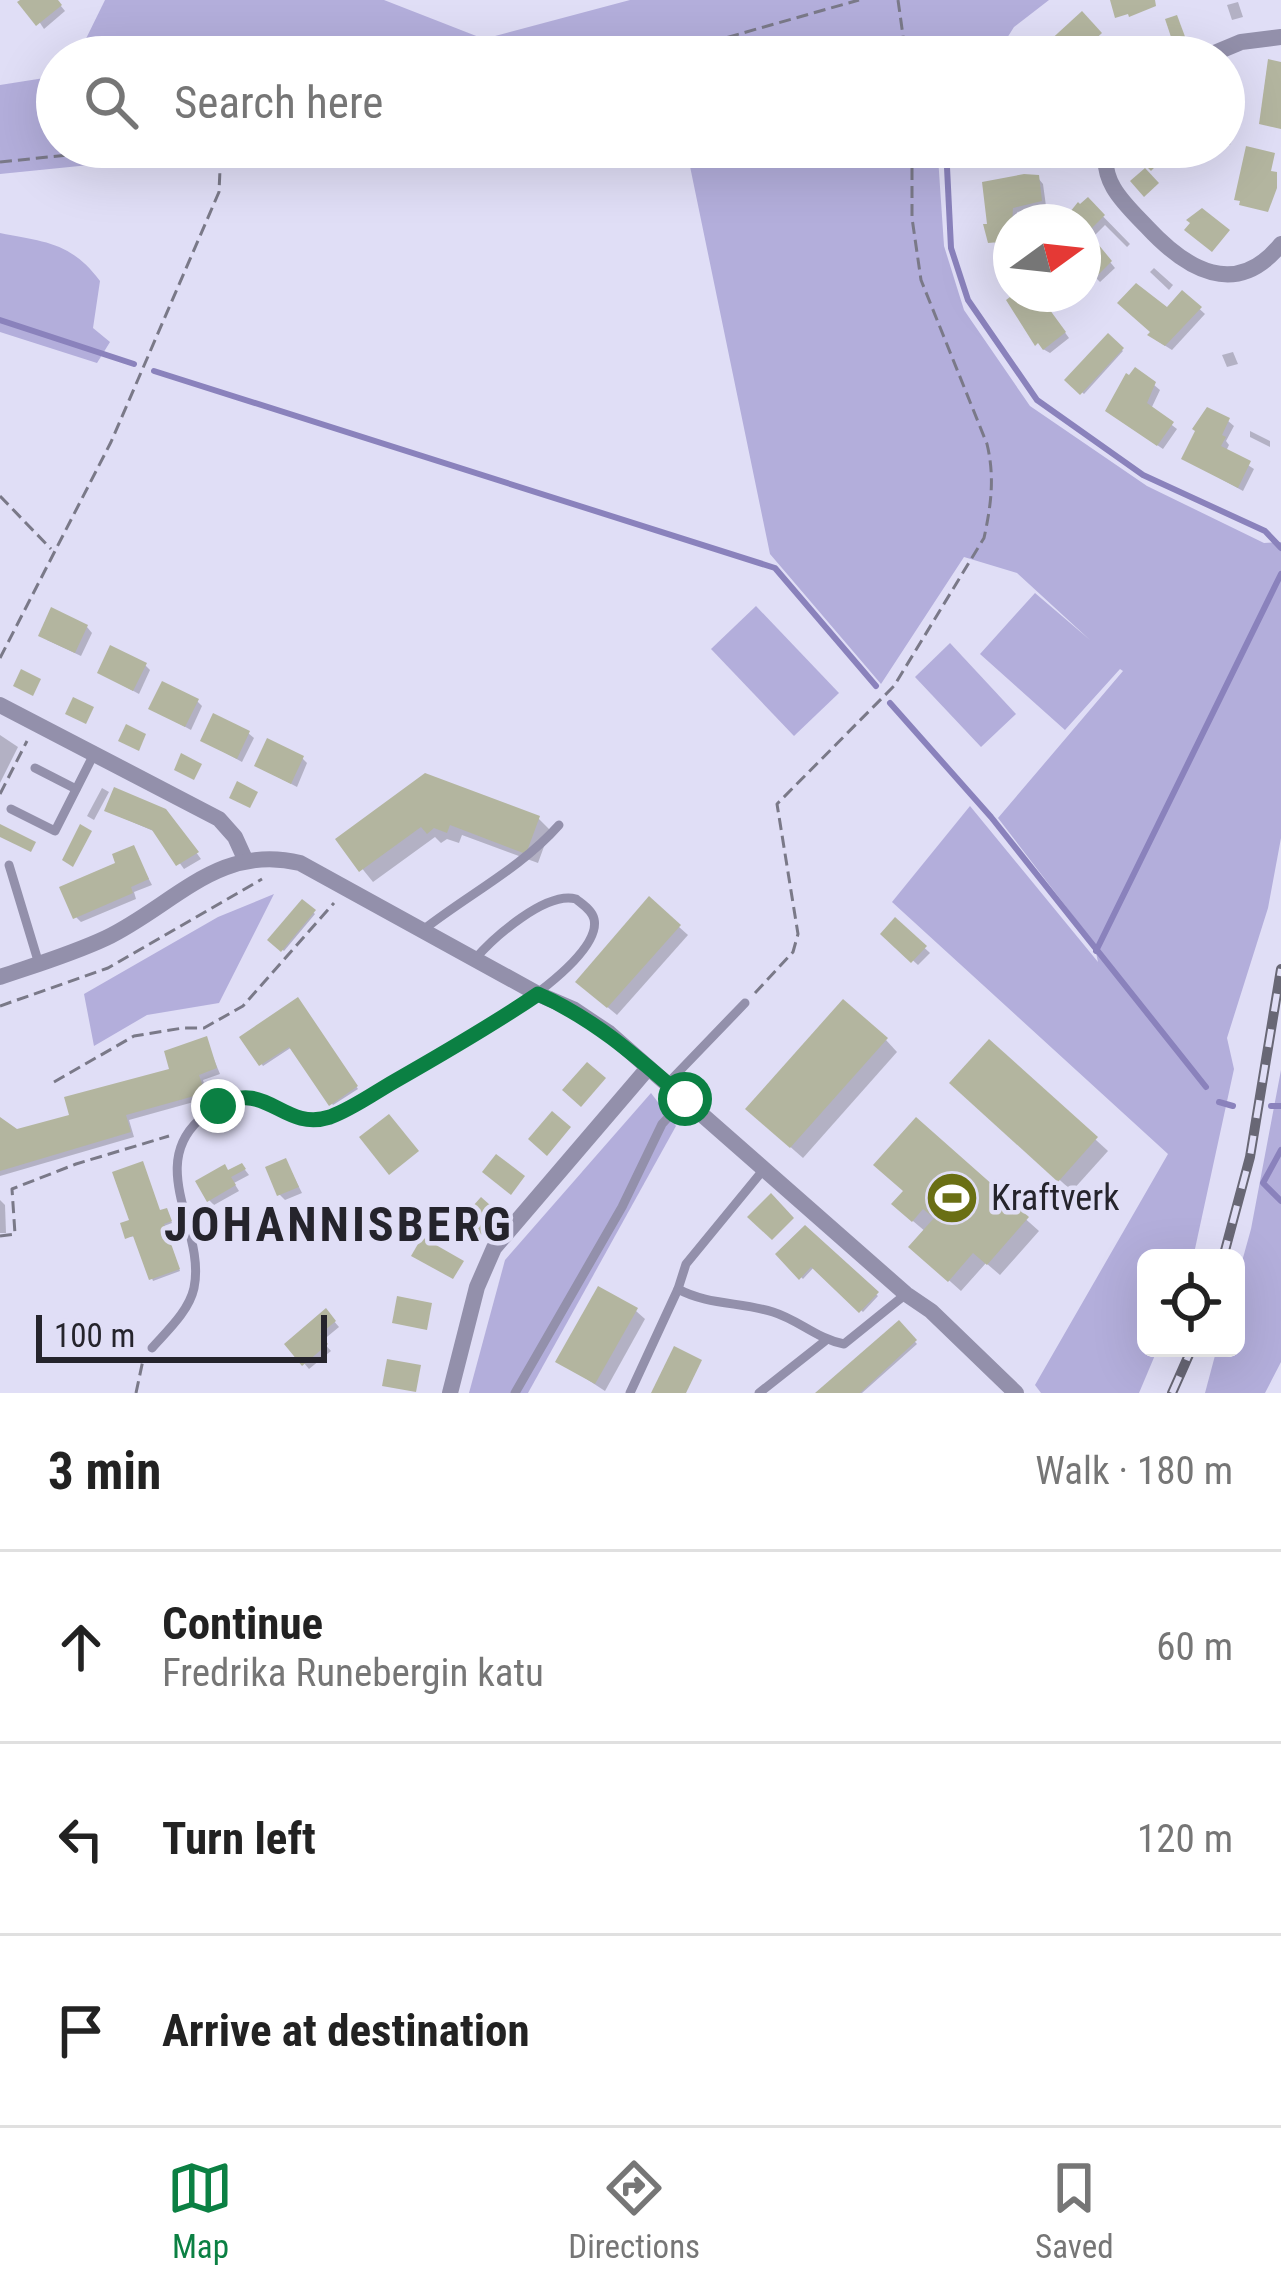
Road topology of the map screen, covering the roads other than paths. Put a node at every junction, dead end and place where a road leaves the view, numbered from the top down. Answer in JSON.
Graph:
{"nodes":[{"id":1,"x":1281,"y":37,"type":"edge"},
{"id":2,"x":1245,"y":42,"type":"edge"},
{"id":3,"x":1110,"y":168,"type":"edge"},
{"id":4,"x":1281,"y":244,"type":"edge"},
{"id":5,"x":0,"y":705,"type":"edge"},
{"id":6,"x":94,"y":752,"type":"junction"},
{"id":7,"x":35,"y":769,"type":"dead end"},
{"id":8,"x":76,"y":789,"type":"junction"},
{"id":9,"x":11,"y":809,"type":"dead end"},
{"id":10,"x":559,"y":825,"type":"dead end"},
{"id":11,"x":245,"y":859,"type":"junction"},
{"id":12,"x":9,"y":865,"type":"dead end"},
{"id":13,"x":423,"y":930,"type":"junction"},
{"id":14,"x":475,"y":959,"type":"junction"},
{"id":15,"x":39,"y":964,"type":"junction"},
{"id":16,"x":0,"y":977,"type":"edge"},
{"id":17,"x":538,"y":994,"type":"junction"},
{"id":18,"x":746,"y":1003,"type":"road end"},
{"id":19,"x":648,"y":1068,"type":"junction"},
{"id":20,"x":668,"y":1084,"type":"junction"},
{"id":21,"x":685,"y":1099,"type":"junction"},
{"id":22,"x":764,"y":1169,"type":"junction"},
{"id":23,"x":678,"y":1289,"type":"junction"},
{"id":24,"x":906,"y":1294,"type":"junction"},
{"id":25,"x":825,"y":1341,"type":"junction"},
{"id":26,"x":152,"y":1348,"type":"road end"},
{"id":27,"x":451,"y":1393,"type":"edge"},
{"id":28,"x":515,"y":1393,"type":"edge"},
{"id":29,"x":630,"y":1393,"type":"edge"},
{"id":30,"x":759,"y":1393,"type":"edge"},
{"id":31,"x":1016,"y":1393,"type":"edge"}],
"edges":[{"from":1,"to":2,"type":"street"},
{"from":3,"to":4,"type":"street"},
{"from":5,"to":6,"type":"street"},
{"from":6,"to":8,"type":"lane"},
{"from":6,"to":11,"type":"street"},
{"from":7,"to":8,"type":"lane"},
{"from":8,"to":9,"type":"lane"},
{"from":10,"to":13,"type":"lane"},
{"from":11,"to":13,"type":"street"},
{"from":11,"to":15,"type":"street"},
{"from":12,"to":15,"type":"lane"},
{"from":13,"to":14,"type":"street"},
{"from":14,"to":17,"type":"street"},
{"from":14,"to":17,"type":"lane"},
{"from":15,"to":16,"type":"street"},
{"from":17,"to":19,"type":"street"},
{"from":17,"to":26,"type":"lane"},
{"from":18,"to":20,"type":"lane"},
{"from":19,"to":20,"type":"street"},
{"from":19,"to":27,"type":"street"},
{"from":20,"to":21,"type":"street"},
{"from":21,"to":22,"type":"street"},
{"from":21,"to":28,"type":"lane"},
{"from":22,"to":23,"type":"lane"},
{"from":22,"to":24,"type":"street"},
{"from":23,"to":25,"type":"lane"},
{"from":23,"to":29,"type":"lane"},
{"from":24,"to":25,"type":"lane"},
{"from":24,"to":31,"type":"street"},
{"from":25,"to":30,"type":"lane"}]}
